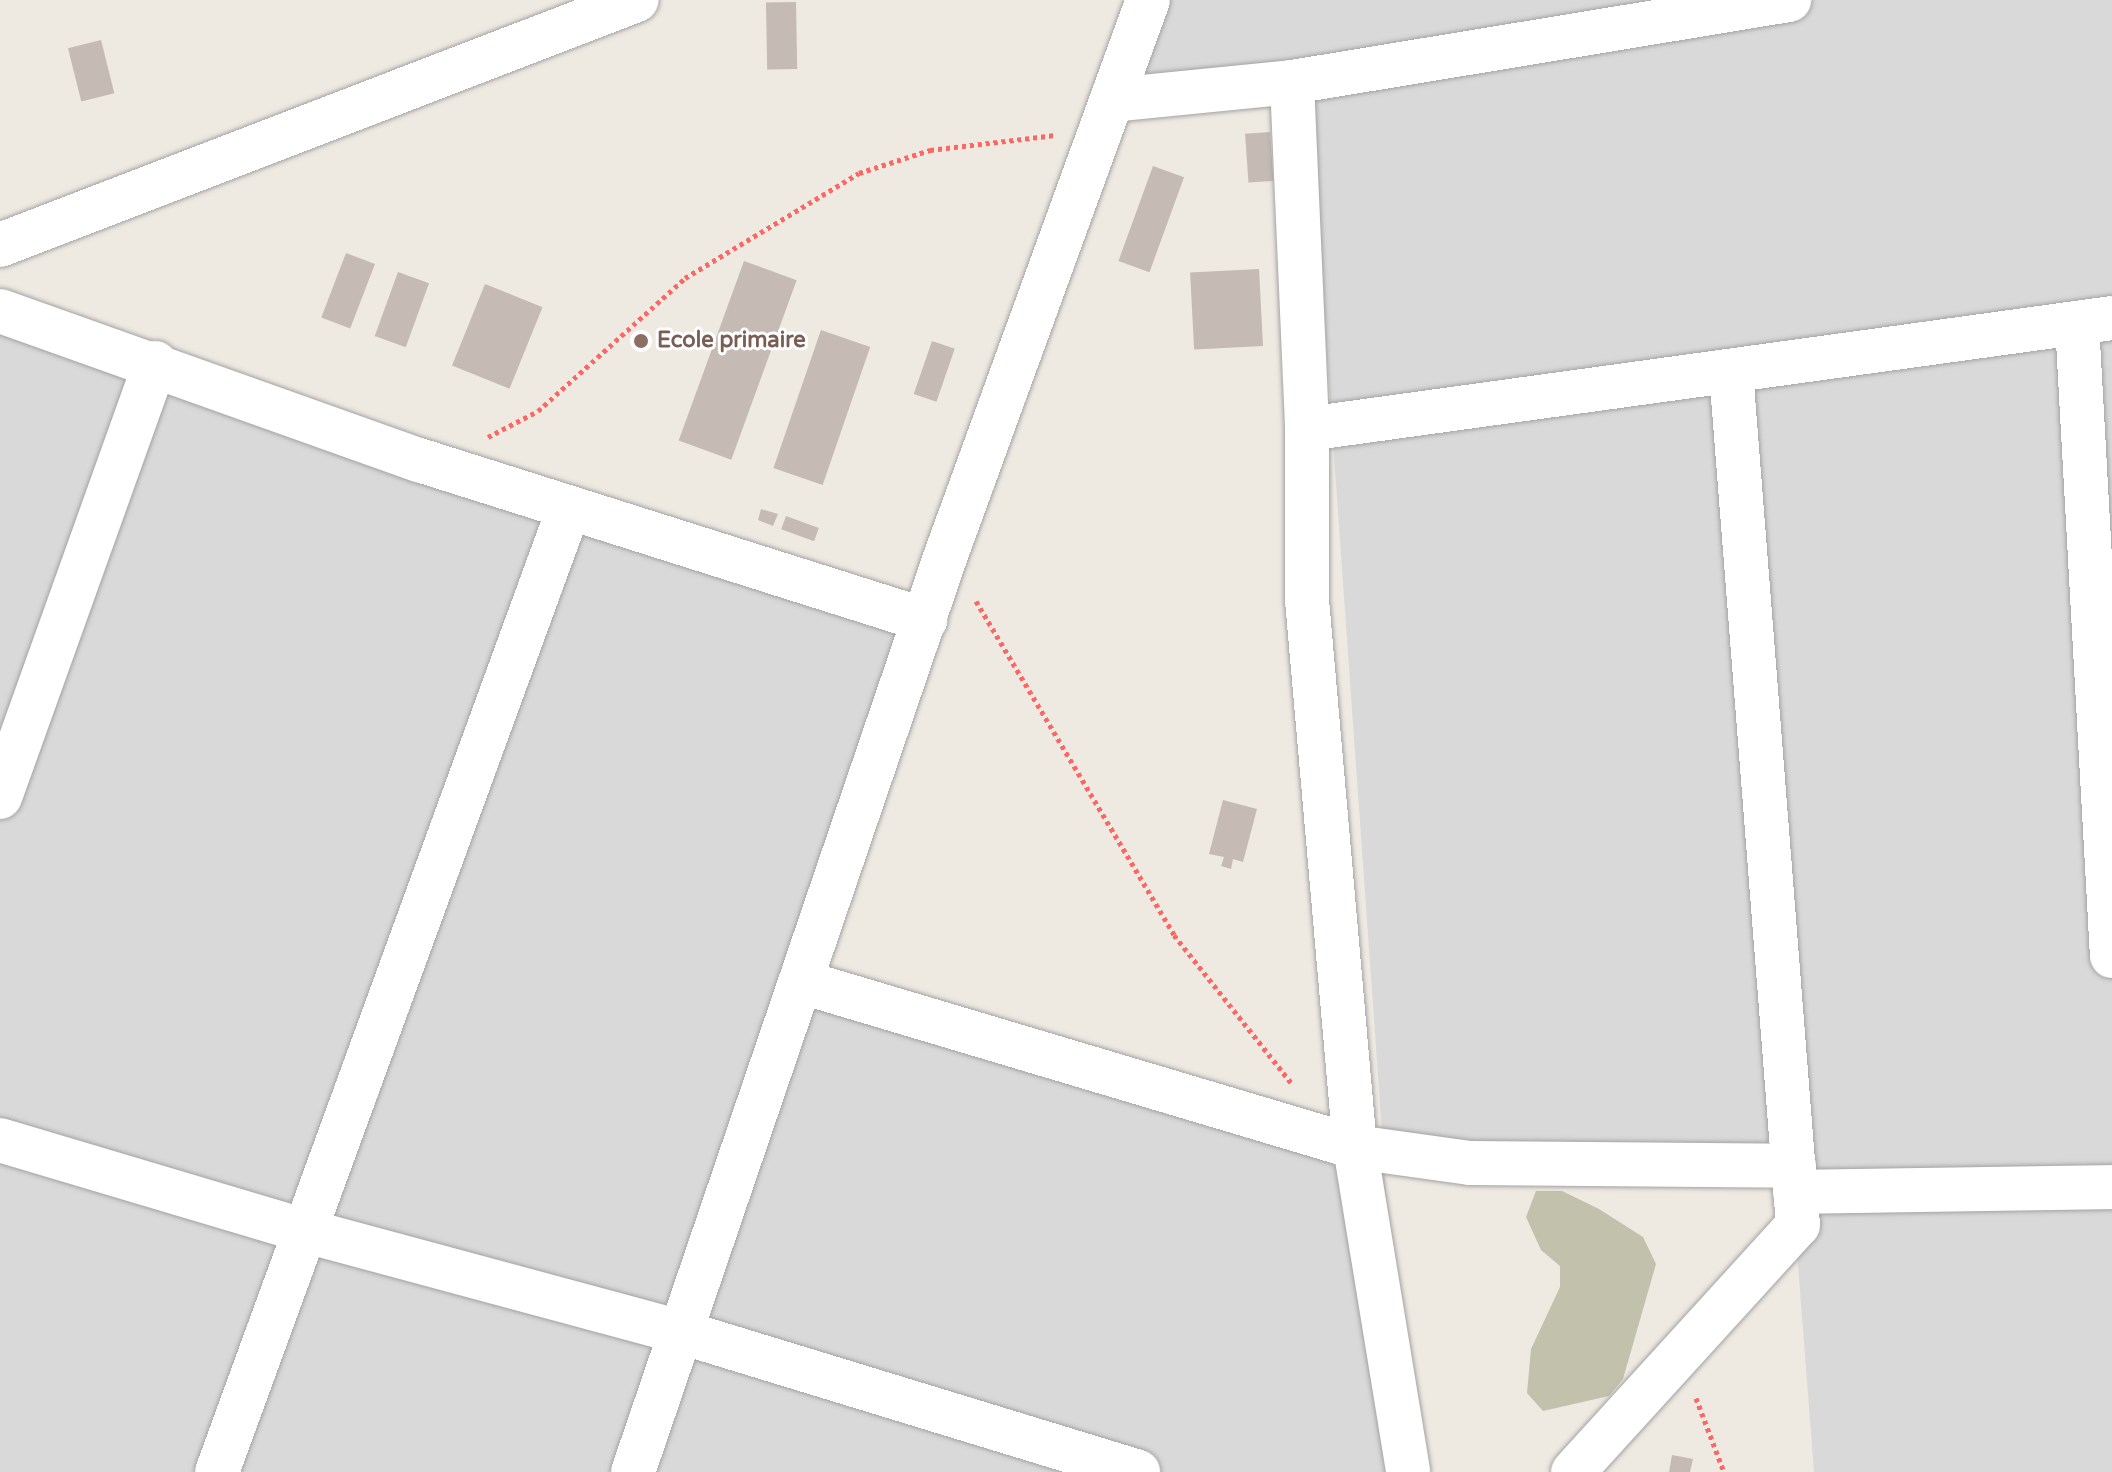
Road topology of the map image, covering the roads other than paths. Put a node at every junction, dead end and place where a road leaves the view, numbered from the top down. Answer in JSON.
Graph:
{"nodes":[{"id":1,"x":637,"y":0,"type":"edge"},
{"id":2,"x":1148,"y":0,"type":"edge"},
{"id":3,"x":1789,"y":0,"type":"edge"},
{"id":4,"x":1292,"y":82,"type":"junction"},
{"id":5,"x":1107,"y":115,"type":"junction"},
{"id":6,"x":0,"y":245,"type":"edge"},
{"id":7,"x":0,"y":311,"type":"edge"},
{"id":8,"x":2094,"y":320,"type":"edge"},
{"id":9,"x":155,"y":363,"type":"junction"},
{"id":10,"x":1731,"y":372,"type":"junction"},
{"id":11,"x":1307,"y":429,"type":"junction"},
{"id":12,"x":569,"y":508,"type":"junction"},
{"id":13,"x":925,"y":620,"type":"junction"},
{"id":14,"x":0,"y":797,"type":"edge"},
{"id":15,"x":2112,"y":956,"type":"edge"},
{"id":16,"x":802,"y":982,"type":"junction"},
{"id":17,"x":0,"y":1140,"type":"edge"},
{"id":18,"x":1355,"y":1147,"type":"junction"},
{"id":19,"x":1794,"y":1179,"type":"junction"},
{"id":20,"x":2112,"y":1187,"type":"edge"},
{"id":21,"x":306,"y":1231,"type":"junction"},
{"id":22,"x":681,"y":1332,"type":"junction"},
{"id":23,"x":217,"y":1472,"type":"edge"},
{"id":24,"x":633,"y":1472,"type":"edge"},
{"id":25,"x":1138,"y":1472,"type":"edge"},
{"id":26,"x":1408,"y":1472,"type":"edge"},
{"id":27,"x":1573,"y":1472,"type":"edge"}],
"edges":[{"from":1,"to":6,"type":"street"},
{"from":2,"to":5,"type":"street"},
{"from":3,"to":4,"type":"street"},
{"from":4,"to":5,"type":"street"},
{"from":4,"to":11,"type":"street"},
{"from":5,"to":13,"type":"street"},
{"from":7,"to":9,"type":"street"},
{"from":8,"to":10,"type":"street"},
{"from":8,"to":15,"type":"street"},
{"from":9,"to":12,"type":"street"},
{"from":9,"to":14,"type":"street"},
{"from":10,"to":11,"type":"street"},
{"from":10,"to":19,"type":"street"},
{"from":11,"to":18,"type":"street"},
{"from":12,"to":13,"type":"street"},
{"from":12,"to":21,"type":"street"},
{"from":13,"to":16,"type":"street"},
{"from":16,"to":18,"type":"street"},
{"from":16,"to":22,"type":"street"},
{"from":17,"to":21,"type":"street"},
{"from":18,"to":19,"type":"street"},
{"from":18,"to":26,"type":"street"},
{"from":19,"to":20,"type":"street"},
{"from":19,"to":27,"type":"street"},
{"from":21,"to":22,"type":"street"},
{"from":21,"to":23,"type":"street"},
{"from":22,"to":24,"type":"street"},
{"from":22,"to":25,"type":"street"}]}
